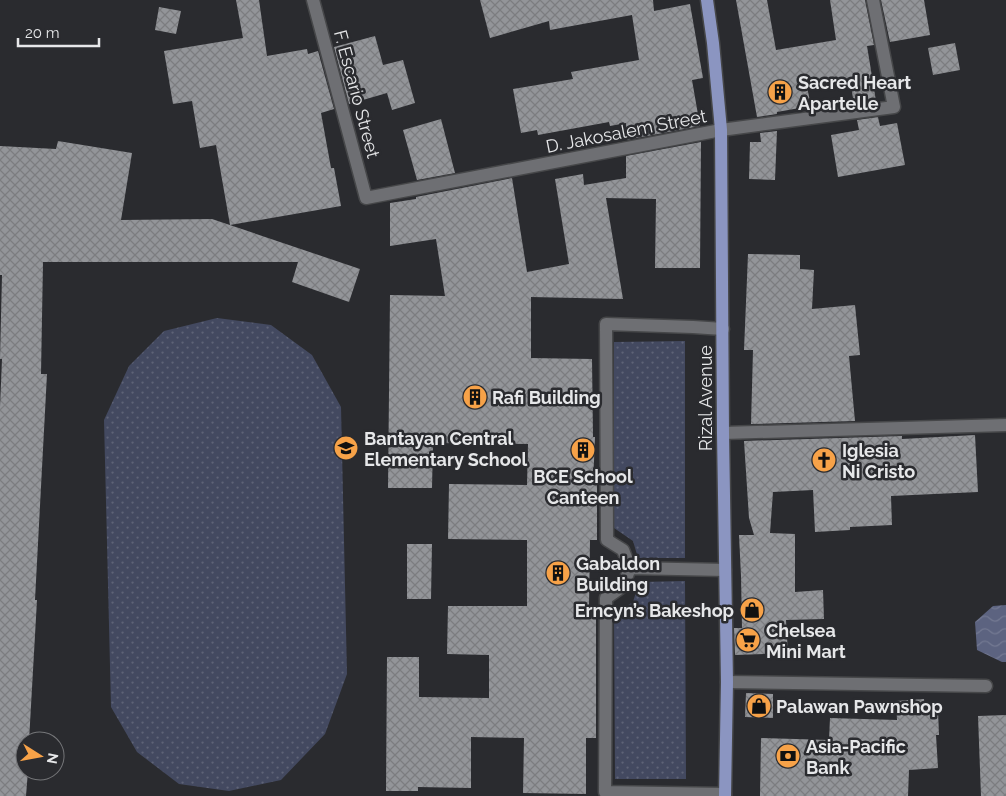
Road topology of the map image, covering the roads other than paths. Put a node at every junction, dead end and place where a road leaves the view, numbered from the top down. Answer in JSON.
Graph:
{"nodes":[{"id":1,"x":313,"y":0,"type":"edge"},
{"id":2,"x":707,"y":0,"type":"edge"},
{"id":3,"x":873,"y":0,"type":"edge"},
{"id":4,"x":721,"y":130,"type":"junction"},
{"id":5,"x":366,"y":198,"type":"joint"},
{"id":6,"x":723,"y":330,"type":"junction"},
{"id":7,"x":1006,"y":425,"type":"edge"},
{"id":8,"x":723,"y":433,"type":"junction"},
{"id":9,"x":630,"y":568,"type":"junction"},
{"id":10,"x":725,"y":570,"type":"junction"},
{"id":11,"x":727,"y":682,"type":"junction"},
{"id":12,"x":986,"y":686,"type":"dead end"},
{"id":13,"x":725,"y":795,"type":"edge"}],
"edges":[{"from":1,"to":5,"type":"street","name":"F. Escario Street"},
{"from":2,"to":4,"type":"main road","name":"Rizal Avenue"},
{"from":3,"to":4,"type":"street","name":"D. Jakosalem Street"},
{"from":4,"to":5,"type":"street","name":"D. Jakosalem Street"},
{"from":4,"to":6,"type":"main road","name":"Rizal Avenue"},
{"from":6,"to":8,"type":"main road","name":"Rizal Avenue"},
{"from":6,"to":9,"type":"street"},
{"from":7,"to":8,"type":"street"},
{"from":8,"to":10,"type":"main road","name":"Rizal Avenue"},
{"from":9,"to":10,"type":"street"},
{"from":9,"to":13,"type":"street"},
{"from":10,"to":11,"type":"main road","name":"Rizal Avenue"},
{"from":11,"to":12,"type":"street"},
{"from":11,"to":13,"type":"main road","name":"Rizal Avenue"}]}
